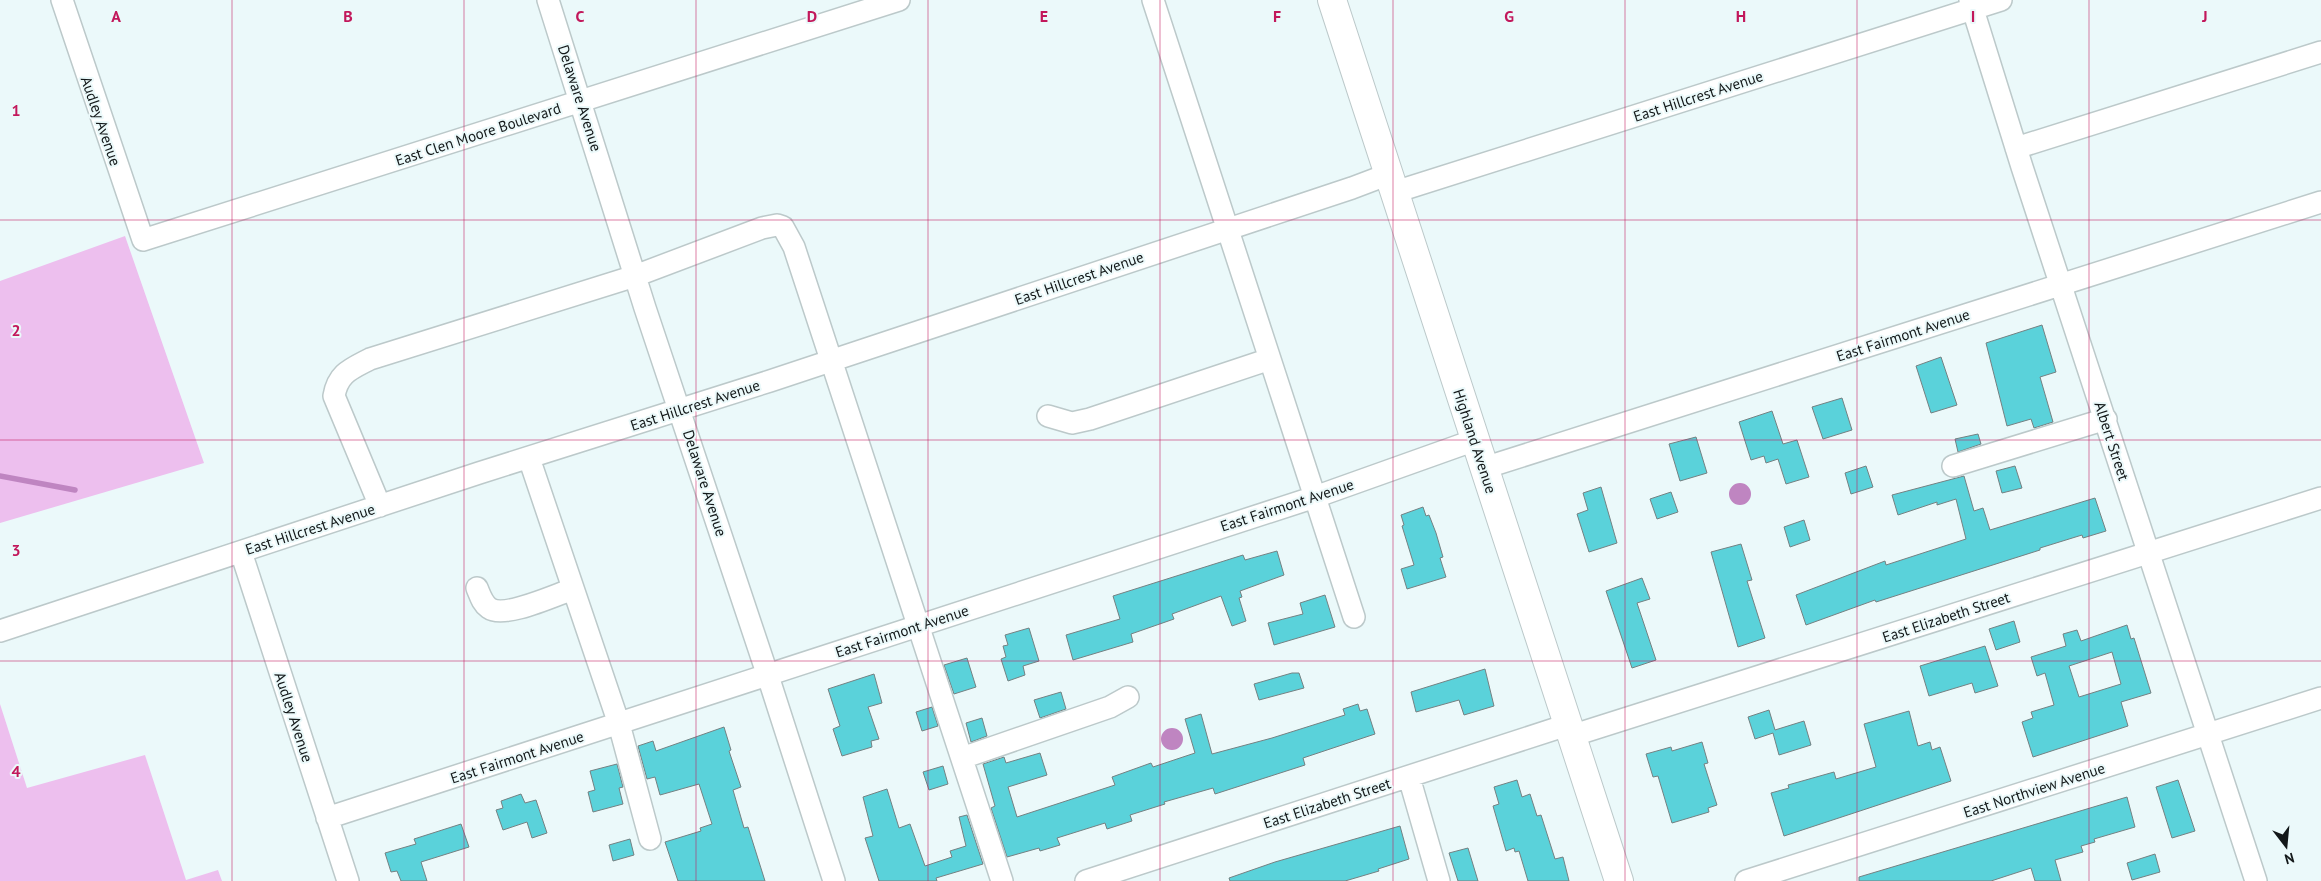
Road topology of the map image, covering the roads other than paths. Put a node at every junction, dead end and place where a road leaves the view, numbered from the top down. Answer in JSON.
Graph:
{"nodes":[{"id":1,"x":62,"y":0,"type":"edge"},
{"id":2,"x":548,"y":0,"type":"edge"},
{"id":3,"x":899,"y":0,"type":"edge"},
{"id":4,"x":1153,"y":0,"type":"edge"},
{"id":5,"x":1332,"y":0,"type":"edge"},
{"id":6,"x":2001,"y":0,"type":"edge"},
{"id":7,"x":1972,"y":4,"type":"edge"},
{"id":8,"x":2321,"y":52,"type":"edge"},
{"id":9,"x":581,"y":101,"type":"junction"},
{"id":10,"x":2016,"y":148,"type":"junction"},
{"id":11,"x":1392,"y":183,"type":"junction"},
{"id":12,"x":2321,"y":202,"type":"edge"},
{"id":13,"x":1226,"y":229,"type":"junction"},
{"id":14,"x":142,"y":240,"type":"joint"},
{"id":15,"x":635,"y":276,"type":"junction"},
{"id":16,"x":2062,"y":284,"type":"junction"},
{"id":17,"x":1270,"y":359,"type":"junction"},
{"id":18,"x":830,"y":360,"type":"junction"},
{"id":19,"x":680,"y":410,"type":"junction"},
{"id":20,"x":1048,"y":416,"type":"dead end"},
{"id":21,"x":2106,"y":419,"type":"junction"},
{"id":22,"x":1475,"y":440,"type":"junction"},
{"id":23,"x":529,"y":458,"type":"junction"},
{"id":24,"x":1953,"y":466,"type":"dead end"},
{"id":25,"x":1484,"y":468,"type":"junction"},
{"id":26,"x":1315,"y":496,"type":"junction"},
{"id":27,"x":2321,"y":498,"type":"edge"},
{"id":28,"x":380,"y":506,"type":"junction"},
{"id":29,"x":241,"y":552,"type":"junction"},
{"id":30,"x":2149,"y":552,"type":"junction"},
{"id":31,"x":477,"y":588,"type":"dead end"},
{"id":32,"x":573,"y":589,"type":"junction"},
{"id":33,"x":1354,"y":617,"type":"dead end"},
{"id":34,"x":919,"y":626,"type":"junction"},
{"id":35,"x":0,"y":631,"type":"edge"},
{"id":36,"x":768,"y":676,"type":"junction"},
{"id":37,"x":1128,"y":697,"type":"dead end"},
{"id":38,"x":2321,"y":698,"type":"edge"},
{"id":39,"x":618,"y":724,"type":"junction"},
{"id":40,"x":1569,"y":730,"type":"junction"},
{"id":41,"x":2208,"y":734,"type":"junction"},
{"id":42,"x":962,"y":758,"type":"junction"},
{"id":43,"x":1409,"y":777,"type":"junction"},
{"id":44,"x":327,"y":818,"type":"junction"},
{"id":45,"x":650,"y":839,"type":"dead end"},
{"id":46,"x":348,"y":881,"type":"edge"},
{"id":47,"x":834,"y":881,"type":"edge"},
{"id":48,"x":1002,"y":881,"type":"edge"},
{"id":49,"x":1086,"y":881,"type":"edge"},
{"id":50,"x":1439,"y":881,"type":"edge"},
{"id":51,"x":1619,"y":881,"type":"edge"},
{"id":52,"x":1746,"y":881,"type":"edge"},
{"id":53,"x":2256,"y":881,"type":"edge"}],
"edges":[{"from":1,"to":14,"type":"street","name":"Audley Avenue"},
{"from":2,"to":9,"type":"street","name":"Delaware Avenue"},
{"from":3,"to":9,"type":"street","name":"East Clen Moore Boulevard"},
{"from":4,"to":13,"type":"street"},
{"from":5,"to":11,"type":"main road","name":"Highland Avenue"},
{"from":6,"to":7,"type":"street","name":"East Hillcrest Avenue"},
{"from":7,"to":10,"type":"street","name":"Albert Street"},
{"from":7,"to":11,"type":"street","name":"East Hillcrest Avenue"},
{"from":8,"to":10,"type":"street"},
{"from":9,"to":14,"type":"street","name":"East Clen Moore Boulevard"},
{"from":9,"to":15,"type":"street","name":"Delaware Avenue"},
{"from":10,"to":16,"type":"street","name":"Albert Street"},
{"from":11,"to":13,"type":"street","name":"East Hillcrest Avenue"},
{"from":11,"to":22,"type":"main road","name":"Highland Avenue"},
{"from":12,"to":16,"type":"street","name":"East Fairmont Avenue"},
{"from":13,"to":17,"type":"street"},
{"from":13,"to":18,"type":"street","name":"East Hillcrest Avenue"},
{"from":15,"to":18,"type":"street"},
{"from":15,"to":19,"type":"street","name":"Delaware Avenue"},
{"from":15,"to":28,"type":"street"},
{"from":16,"to":21,"type":"street","name":"Albert Street"},
{"from":16,"to":25,"type":"street","name":"East Fairmont Avenue"},
{"from":17,"to":20,"type":"street"},
{"from":17,"to":26,"type":"street"},
{"from":18,"to":19,"type":"street","name":"East Hillcrest Avenue"},
{"from":18,"to":34,"type":"street"},
{"from":19,"to":23,"type":"street","name":"East Hillcrest Avenue"},
{"from":19,"to":36,"type":"street","name":"Delaware Avenue"},
{"from":21,"to":24,"type":"street"},
{"from":21,"to":30,"type":"street","name":"Albert Street"},
{"from":22,"to":25,"type":"main road","name":"Highland Avenue"},
{"from":22,"to":26,"type":"street","name":"East Fairmont Avenue"},
{"from":23,"to":28,"type":"street","name":"East Hillcrest Avenue"},
{"from":23,"to":32,"type":"street"},
{"from":25,"to":40,"type":"main road","name":"Highland Avenue"},
{"from":26,"to":33,"type":"street"},
{"from":26,"to":34,"type":"street","name":"East Fairmont Avenue"},
{"from":27,"to":30,"type":"street","name":"East Elizabeth Street"},
{"from":28,"to":29,"type":"street","name":"East Hillcrest Avenue"},
{"from":29,"to":35,"type":"street","name":"East Hillcrest Avenue"},
{"from":29,"to":44,"type":"street","name":"Audley Avenue"},
{"from":30,"to":40,"type":"street","name":"East Elizabeth Street"},
{"from":30,"to":41,"type":"street","name":"Albert Street"},
{"from":31,"to":32,"type":"street"},
{"from":32,"to":39,"type":"street"},
{"from":34,"to":36,"type":"street","name":"East Fairmont Avenue"},
{"from":34,"to":42,"type":"street"},
{"from":36,"to":39,"type":"street","name":"East Fairmont Avenue"},
{"from":36,"to":47,"type":"street","name":"Delaware Avenue"},
{"from":37,"to":42,"type":"street"},
{"from":38,"to":41,"type":"street","name":"East Northview Avenue"},
{"from":39,"to":44,"type":"street","name":"East Fairmont Avenue"},
{"from":39,"to":45,"type":"street"},
{"from":40,"to":43,"type":"street","name":"East Elizabeth Street"},
{"from":40,"to":51,"type":"main road","name":"Highland Avenue"},
{"from":41,"to":52,"type":"street","name":"East Northview Avenue"},
{"from":41,"to":53,"type":"street","name":"Albert Street"},
{"from":42,"to":48,"type":"street"},
{"from":43,"to":49,"type":"street","name":"East Elizabeth Street"},
{"from":43,"to":50,"type":"street"},
{"from":44,"to":46,"type":"street","name":"Audley Avenue"}]}
